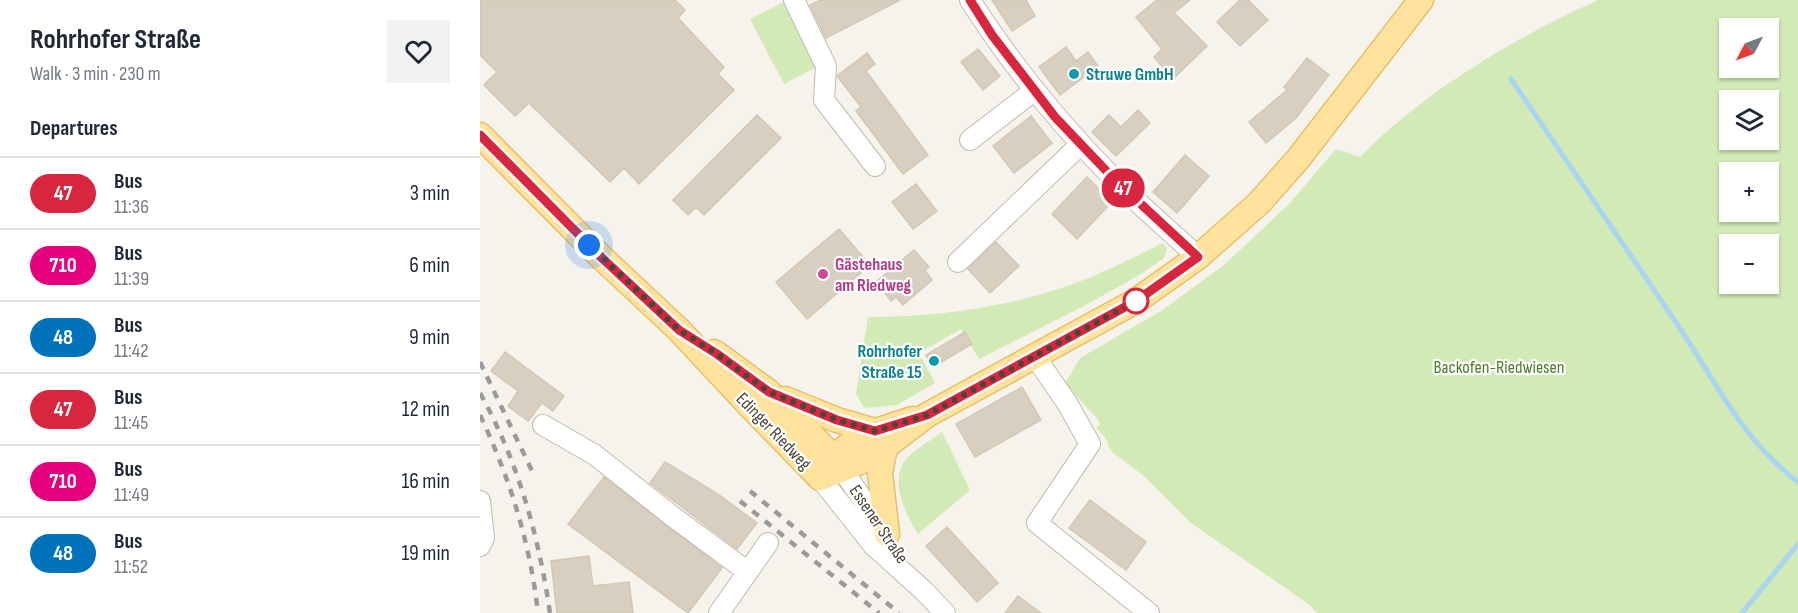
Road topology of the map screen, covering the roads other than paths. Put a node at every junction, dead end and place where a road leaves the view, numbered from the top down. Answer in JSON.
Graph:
{"nodes":[{"id":1,"x":794,"y":0,"type":"edge"},
{"id":2,"x":970,"y":0,"type":"edge"},
{"id":3,"x":1421,"y":0,"type":"edge"},
{"id":4,"x":1035,"y":90,"type":"junction"},
{"id":5,"x":480,"y":135,"type":"edge"},
{"id":6,"x":970,"y":140,"type":"dead end"},
{"id":7,"x":1081,"y":144,"type":"junction"},
{"id":8,"x":875,"y":166,"type":"dead end"},
{"id":9,"x":1198,"y":257,"type":"junction"},
{"id":10,"x":958,"y":262,"type":"dead end"},
{"id":11,"x":679,"y":330,"type":"junction"},
{"id":12,"x":1034,"y":356,"type":"junction"},
{"id":13,"x":769,"y":392,"type":"junction"},
{"id":14,"x":543,"y":425,"type":"dead end"},
{"id":15,"x":880,"y":439,"type":"junction"},
{"id":16,"x":838,"y":464,"type":"junction"},
{"id":17,"x":820,"y":478,"type":"junction"},
{"id":18,"x":480,"y":501,"type":"edge"},
{"id":19,"x":887,"y":534,"type":"junction"},
{"id":20,"x":768,"y":543,"type":"dead end"},
{"id":21,"x":480,"y":546,"type":"edge"},
{"id":22,"x":748,"y":572,"type":"junction"},
{"id":23,"x":924,"y":591,"type":"junction"},
{"id":24,"x":719,"y":613,"type":"edge"},
{"id":25,"x":945,"y":613,"type":"edge"},
{"id":26,"x":1149,"y":613,"type":"edge"}],
"edges":[{"from":1,"to":8,"type":"street"},
{"from":2,"to":4,"type":"street"},
{"from":3,"to":9,"type":"main road"},
{"from":4,"to":6,"type":"street"},
{"from":4,"to":7,"type":"street"},
{"from":5,"to":11,"type":"main road","name":"Edinger Riedweg"},
{"from":7,"to":9,"type":"street"},
{"from":7,"to":10,"type":"street"},
{"from":9,"to":12,"type":"main road"},
{"from":11,"to":13,"type":"main road","name":"Edinger Riedweg"},
{"from":11,"to":17,"type":"main road","name":"Edinger Riedweg"},
{"from":12,"to":15,"type":"main road"},
{"from":12,"to":26,"type":"street"},
{"from":13,"to":15,"type":"main road"},
{"from":13,"to":16,"type":"main road","name":"Edinger Riedweg"},
{"from":14,"to":22,"type":"street"},
{"from":15,"to":16,"type":"main road"},
{"from":15,"to":19,"type":"main road"},
{"from":16,"to":17,"type":"main road"},
{"from":16,"to":19,"type":"street","name":"Essener Straße"},
{"from":17,"to":23,"type":"street","name":"Essener Straße"},
{"from":18,"to":21,"type":"street"},
{"from":19,"to":23,"type":"street","name":"Essener Straße"},
{"from":20,"to":22,"type":"street"},
{"from":22,"to":24,"type":"street"},
{"from":23,"to":25,"type":"street","name":"Essener Straße"}]}
